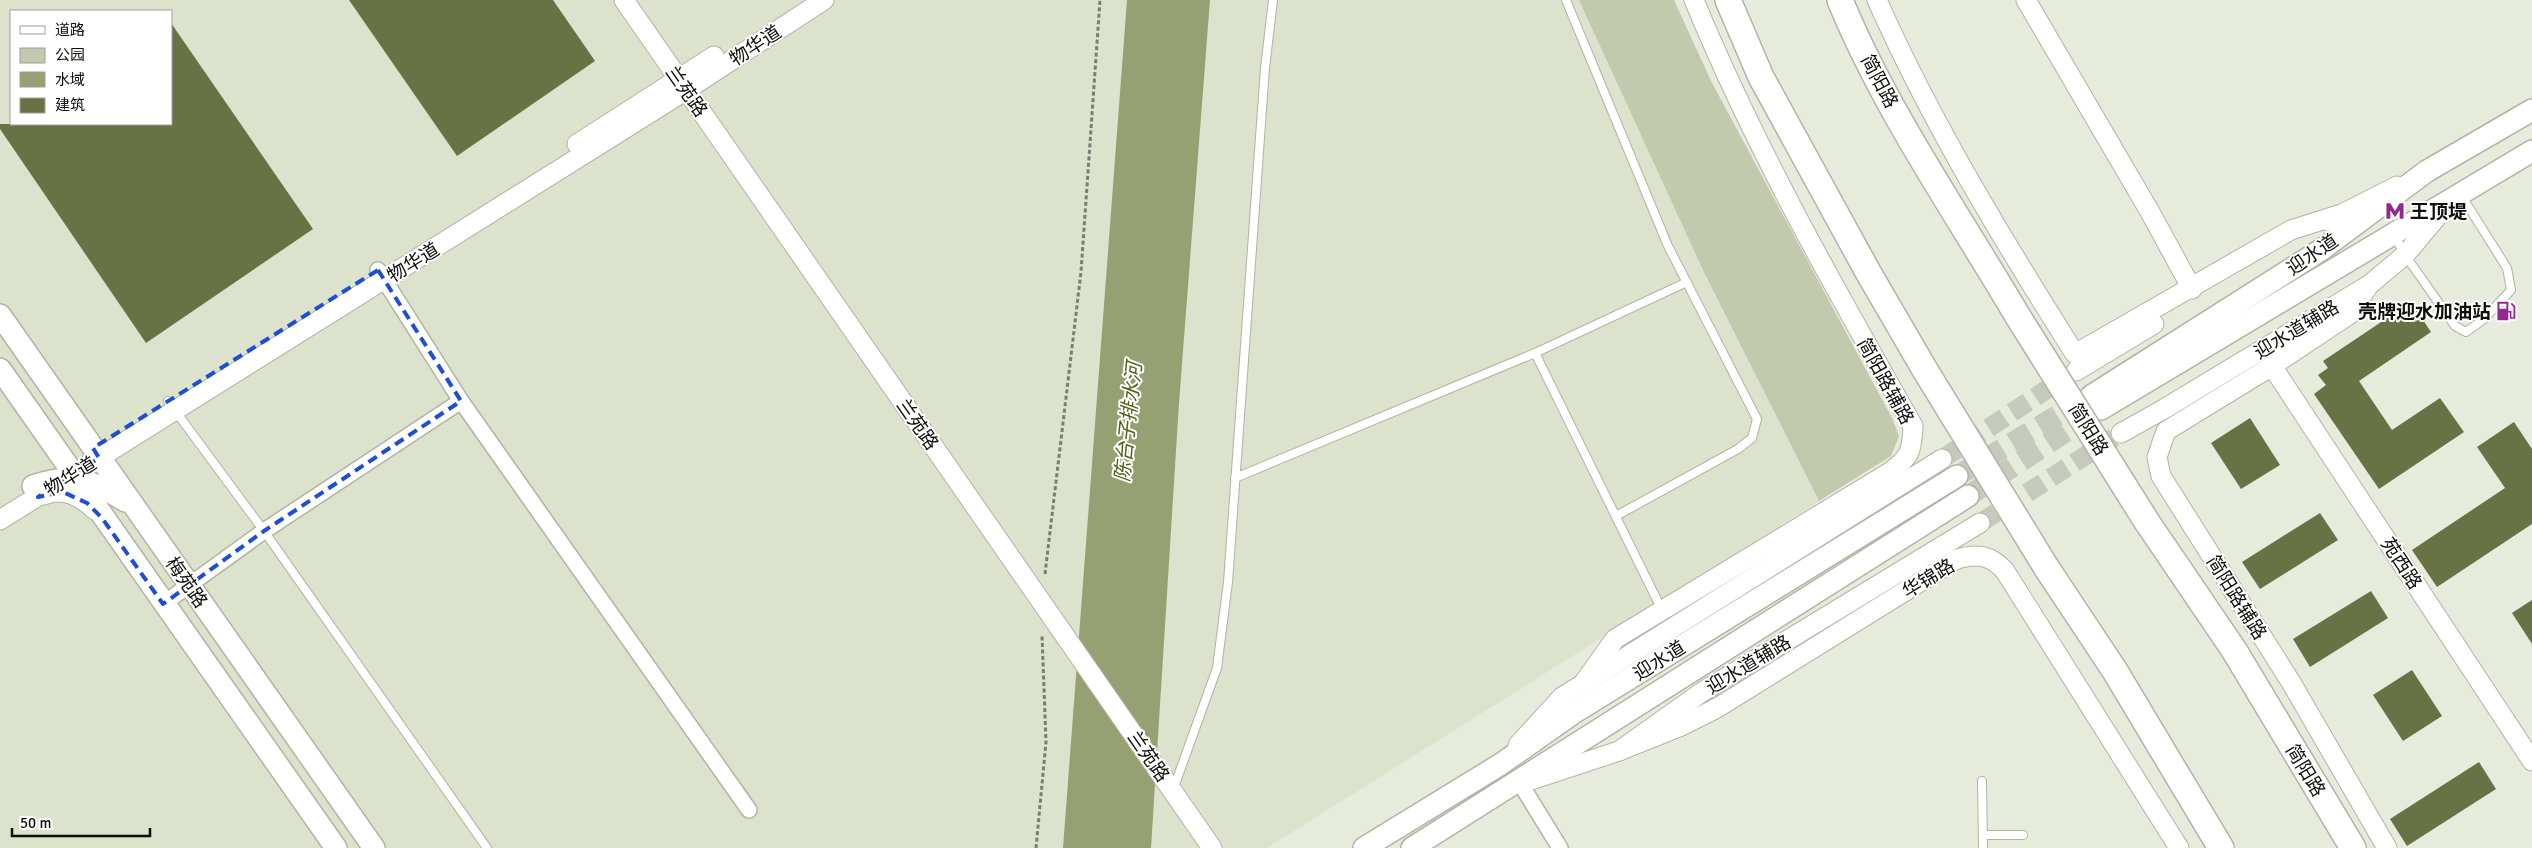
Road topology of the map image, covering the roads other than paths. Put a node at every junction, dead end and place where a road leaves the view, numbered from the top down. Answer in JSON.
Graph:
{"nodes":[{"id":1,"x":614,"y":0,"type":"edge"},
{"id":2,"x":624,"y":0,"type":"edge"},
{"id":3,"x":804,"y":0,"type":"edge"},
{"id":4,"x":824,"y":0,"type":"edge"},
{"id":5,"x":1273,"y":0,"type":"edge"},
{"id":6,"x":1566,"y":0,"type":"edge"},
{"id":7,"x":1694,"y":0,"type":"edge"},
{"id":8,"x":1728,"y":0,"type":"edge"},
{"id":9,"x":1840,"y":0,"type":"edge"},
{"id":10,"x":1877,"y":0,"type":"edge"},
{"id":11,"x":2026,"y":0,"type":"edge"},
{"id":12,"x":679,"y":86,"type":"junction"},
{"id":13,"x":2532,"y":110,"type":"edge"},
{"id":14,"x":2532,"y":152,"type":"edge"},
{"id":15,"x":2427,"y":171,"type":"junction"},
{"id":16,"x":2456,"y":198,"type":"junction"},
{"id":17,"x":2338,"y":215,"type":"junction"},
{"id":18,"x":2394,"y":235,"type":"junction"},
{"id":19,"x":2405,"y":255,"type":"junction"},
{"id":20,"x":381,"y":275,"type":"junction"},
{"id":21,"x":1687,"y":282,"type":"junction"},
{"id":22,"x":2369,"y":285,"type":"junction"},
{"id":23,"x":2192,"y":289,"type":"junction"},
{"id":24,"x":0,"y":315,"type":"edge"},
{"id":25,"x":1535,"y":353,"type":"junction"},
{"id":26,"x":2075,"y":363,"type":"junction"},
{"id":27,"x":2272,"y":366,"type":"junction"},
{"id":28,"x":0,"y":369,"type":"edge"},
{"id":29,"x":60,"y":401,"type":"junction"},
{"id":30,"x":461,"y":401,"type":"junction"},
{"id":31,"x":171,"y":405,"type":"junction"},
{"id":32,"x":2121,"y":432,"type":"tunnel mouth"},
{"id":33,"x":96,"y":453,"type":"junction"},
{"id":34,"x":1942,"y":460,"type":"tunnel mouth"},
{"id":35,"x":58,"y":476,"type":"junction"},
{"id":36,"x":1957,"y":476,"type":"tunnel mouth"},
{"id":37,"x":1235,"y":478,"type":"junction"},
{"id":38,"x":1968,"y":496,"type":"tunnel mouth"},
{"id":39,"x":0,"y":506,"type":"edge"},
{"id":40,"x":135,"y":508,"type":"junction"},
{"id":41,"x":1616,"y":516,"type":"junction"},
{"id":42,"x":102,"y":518,"type":"junction"},
{"id":43,"x":0,"y":520,"type":"edge"},
{"id":44,"x":1980,"y":523,"type":"tunnel mouth"},
{"id":45,"x":264,"y":531,"type":"junction"},
{"id":46,"x":189,"y":585,"type":"junction"},
{"id":47,"x":163,"y":604,"type":"junction"},
{"id":48,"x":1662,"y":610,"type":"junction"},
{"id":49,"x":1582,"y":685,"type":"junction"},
{"id":50,"x":1619,"y":751,"type":"junction"},
{"id":51,"x":2532,"y":760,"type":"edge"},
{"id":52,"x":1501,"y":764,"type":"junction"},
{"id":53,"x":1982,"y":781,"type":"dead end"},
{"id":54,"x":1514,"y":785,"type":"junction"},
{"id":55,"x":1167,"y":788,"type":"junction"},
{"id":56,"x":749,"y":810,"type":"dead end"},
{"id":57,"x":1982,"y":835,"type":"junction"},
{"id":58,"x":2023,"y":835,"type":"dead end"},
{"id":59,"x":336,"y":848,"type":"edge"},
{"id":60,"x":374,"y":848,"type":"edge"},
{"id":61,"x":487,"y":848,"type":"edge"},
{"id":62,"x":1200,"y":848,"type":"edge"},
{"id":63,"x":1212,"y":848,"type":"edge"},
{"id":64,"x":1364,"y":848,"type":"edge"},
{"id":65,"x":1412,"y":848,"type":"edge"},
{"id":66,"x":1560,"y":848,"type":"edge"},
{"id":67,"x":1983,"y":848,"type":"edge"},
{"id":68,"x":2179,"y":848,"type":"edge"},
{"id":69,"x":2221,"y":848,"type":"edge"},
{"id":70,"x":2353,"y":848,"type":"edge"},
{"id":71,"x":2388,"y":848,"type":"edge"}],
"edges":[{"from":1,"to":12,"type":"street","name":"兰苑路"},
{"from":2,"to":12,"type":"street","name":"兰苑路"},
{"from":3,"to":12,"type":"street","name":"物华道"},
{"from":4,"to":12,"type":"street","name":"物华道"},
{"from":5,"to":37,"type":"lane"},
{"from":6,"to":21,"type":"lane"},
{"from":7,"to":48,"type":"street","name":"简阳路辅路"},
{"from":8,"to":69,"type":"highway","bridge":true},
{"from":9,"to":70,"type":"highway","name":"简阳路","bridge":true},
{"from":10,"to":26,"type":"street"},
{"from":11,"to":23,"type":"street"},
{"from":12,"to":20,"type":"street","name":"物华道"},
{"from":12,"to":55,"type":"street","name":"兰苑路"},
{"from":13,"to":15,"type":"main road","name":"迎水道"},
{"from":14,"to":16,"type":"main road","name":"迎水道"},
{"from":15,"to":17,"type":"street"},
{"from":15,"to":18,"type":"main road","name":"迎水道"},
{"from":16,"to":18,"type":"main road","name":"迎水道"},
{"from":16,"to":19,"type":"street","name":"迎水道辅路"},
{"from":16,"to":19,"type":"lane"},
{"from":17,"to":23,"type":"street"},
{"from":17,"to":26,"type":"street"},
{"from":18,"to":19,"type":"lane"},
{"from":19,"to":22,"type":"street","name":"迎水道辅路"},
{"from":20,"to":30,"type":"street"},
{"from":20,"to":31,"type":"street","name":"物华道"},
{"from":21,"to":25,"type":"lane"},
{"from":21,"to":41,"type":"lane"},
{"from":22,"to":27,"type":"street","name":"简阳路辅路"},
{"from":22,"to":32,"type":"street","name":"迎水道辅路"},
{"from":23,"to":26,"type":"street"},
{"from":24,"to":29,"type":"main road","name":"梅苑路"},
{"from":25,"to":37,"type":"lane"},
{"from":25,"to":41,"type":"lane"},
{"from":27,"to":51,"type":"street","name":"苑西路"},
{"from":27,"to":71,"type":"street","name":"简阳路辅路"},
{"from":28,"to":35,"type":"main road","name":"梅苑路"},
{"from":29,"to":33,"type":"main road","name":"梅苑路"},
{"from":29,"to":35,"type":"main road"},
{"from":30,"to":45,"type":"street"},
{"from":30,"to":56,"type":"street"},
{"from":31,"to":33,"type":"street","name":"物华道"},
{"from":31,"to":45,"type":"lane"},
{"from":33,"to":35,"type":"street","name":"物华道"},
{"from":33,"to":40,"type":"main road","name":"梅苑路"},
{"from":34,"to":49,"type":"street"},
{"from":35,"to":39,"type":"street","name":"物华道"},
{"from":35,"to":40,"type":"main road"},
{"from":35,"to":42,"type":"main road","name":"梅苑路"},
{"from":35,"to":42,"type":"street"},
{"from":35,"to":43,"type":"street","name":"物华道"},
{"from":36,"to":52,"type":"main road","name":"迎水道"},
{"from":37,"to":55,"type":"lane"},
{"from":38,"to":54,"type":"main road","name":"迎水道"},
{"from":40,"to":46,"type":"main road","name":"梅苑路"},
{"from":41,"to":48,"type":"lane"},
{"from":42,"to":47,"type":"main road","name":"梅苑路"},
{"from":44,"to":50,"type":"street","name":"迎水道辅路"},
{"from":45,"to":46,"type":"street"},
{"from":45,"to":61,"type":"lane"},
{"from":46,"to":47,"type":"street"},
{"from":46,"to":60,"type":"main road","name":"梅苑路"},
{"from":47,"to":59,"type":"main road","name":"梅苑路"},
{"from":48,"to":49,"type":"street","name":"简阳路辅路"},
{"from":49,"to":52,"type":"street"},
{"from":50,"to":54,"type":"street","name":"迎水道辅路"},
{"from":50,"to":68,"type":"street","name":"华锦路"},
{"from":52,"to":64,"type":"main road","name":"迎水道"},
{"from":53,"to":57,"type":"lane"},
{"from":54,"to":65,"type":"main road","name":"迎水道"},
{"from":54,"to":66,"type":"street"},
{"from":55,"to":62,"type":"street","name":"兰苑路"},
{"from":55,"to":63,"type":"street","name":"兰苑路"},
{"from":57,"to":58,"type":"lane"},
{"from":57,"to":67,"type":"lane"}]}
